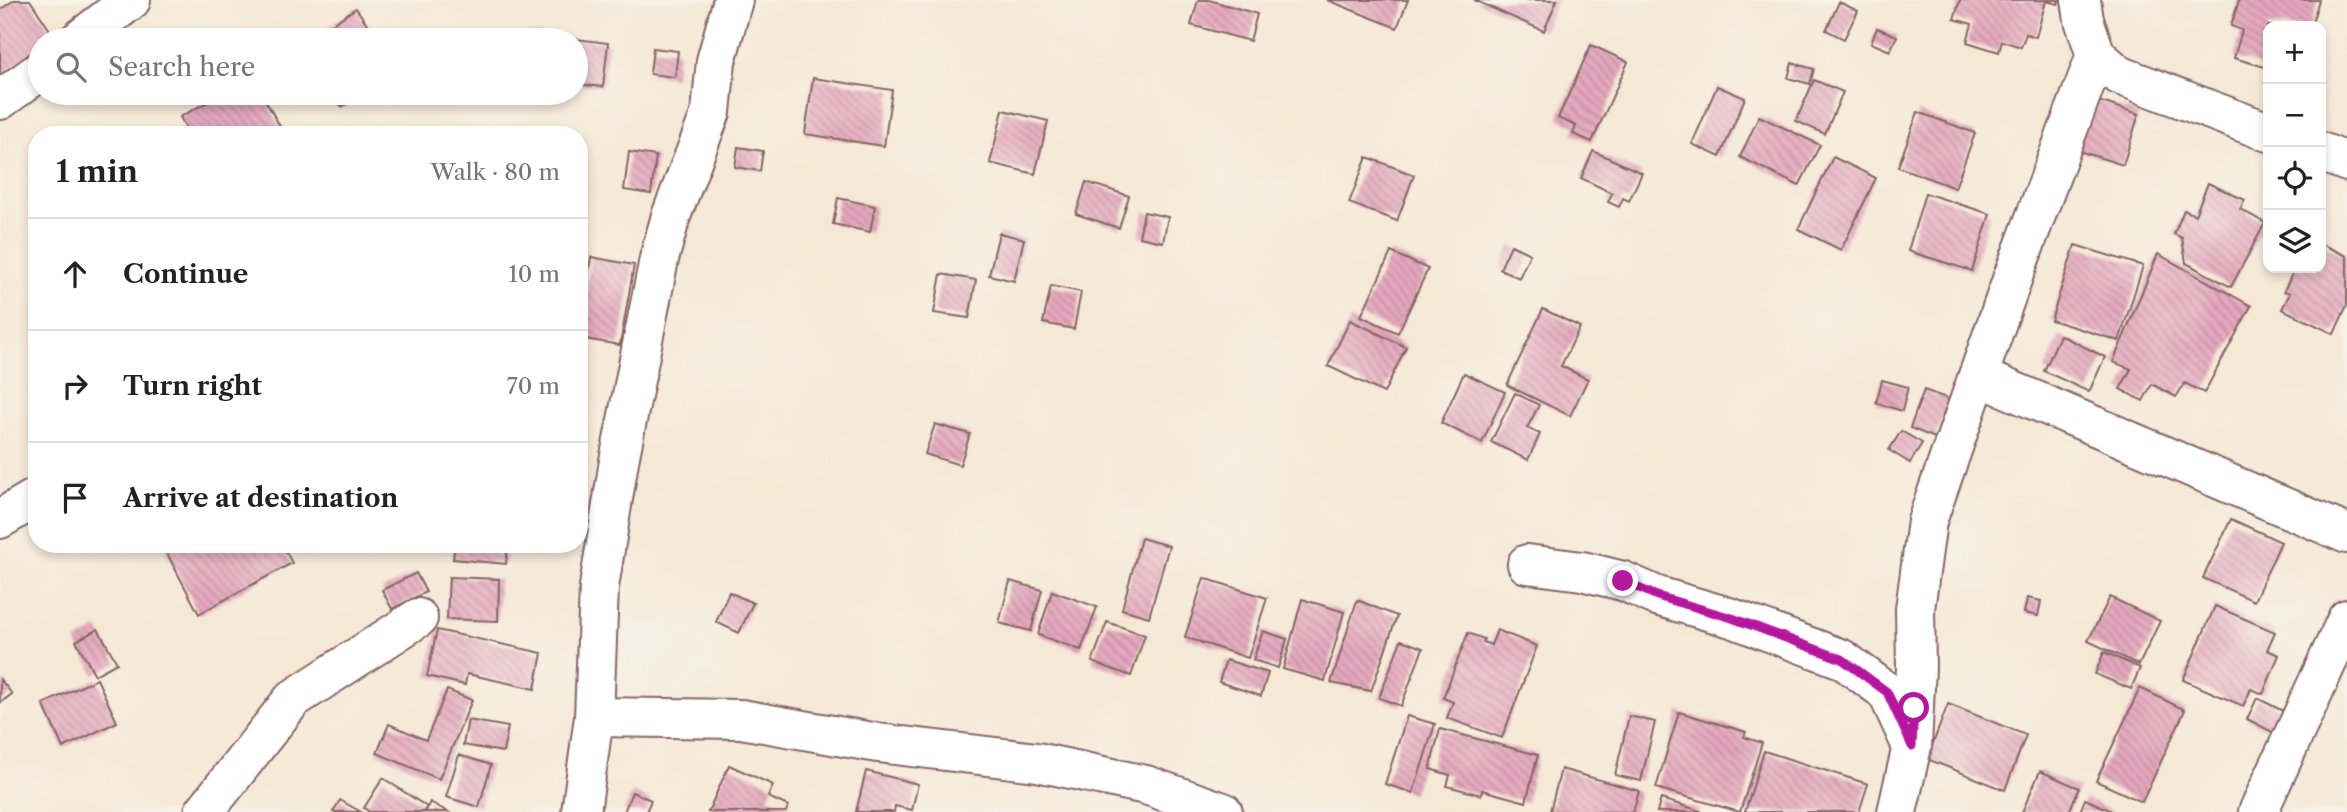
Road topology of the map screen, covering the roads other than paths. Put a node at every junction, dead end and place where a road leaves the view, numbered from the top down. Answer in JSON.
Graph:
{"nodes":[{"id":1,"x":131,"y":0,"type":"edge"},
{"id":2,"x":733,"y":0,"type":"edge"},
{"id":3,"x":2081,"y":0,"type":"edge"},
{"id":4,"x":95,"y":28,"type":"edge"},
{"id":5,"x":2096,"y":55,"type":"junction"},
{"id":6,"x":28,"y":80,"type":"edge"},
{"id":7,"x":0,"y":100,"type":"edge"},
{"id":8,"x":2263,"y":130,"type":"edge"},
{"id":9,"x":2326,"y":154,"type":"edge"},
{"id":10,"x":2347,"y":162,"type":"edge"},
{"id":11,"x":1978,"y":376,"type":"junction"},
{"id":12,"x":28,"y":502,"type":"edge"},
{"id":13,"x":0,"y":519,"type":"edge"},
{"id":14,"x":2347,"y":534,"type":"edge"},
{"id":15,"x":1527,"y":564,"type":"dead end"},
{"id":16,"x":418,"y":618,"type":"dead end"},
{"id":17,"x":2347,"y":619,"type":"edge"},
{"id":18,"x":594,"y":717,"type":"junction"},
{"id":19,"x":1912,"y":746,"type":"junction"},
{"id":20,"x":204,"y":812,"type":"edge"},
{"id":21,"x":581,"y":812,"type":"edge"},
{"id":22,"x":1223,"y":812,"type":"edge"},
{"id":23,"x":1897,"y":812,"type":"edge"},
{"id":24,"x":2258,"y":812,"type":"edge"}],
"edges":[{"from":1,"to":4,"type":"street"},
{"from":2,"to":18,"type":"street"},
{"from":3,"to":5,"type":"street"},
{"from":5,"to":8,"type":"street"},
{"from":5,"to":11,"type":"street"},
{"from":6,"to":7,"type":"street"},
{"from":9,"to":10,"type":"street"},
{"from":11,"to":14,"type":"street"},
{"from":11,"to":19,"type":"street"},
{"from":12,"to":13,"type":"street"},
{"from":15,"to":19,"type":"street"},
{"from":16,"to":20,"type":"street"},
{"from":17,"to":24,"type":"street"},
{"from":18,"to":21,"type":"street"},
{"from":18,"to":22,"type":"street"},
{"from":19,"to":23,"type":"street"}]}
